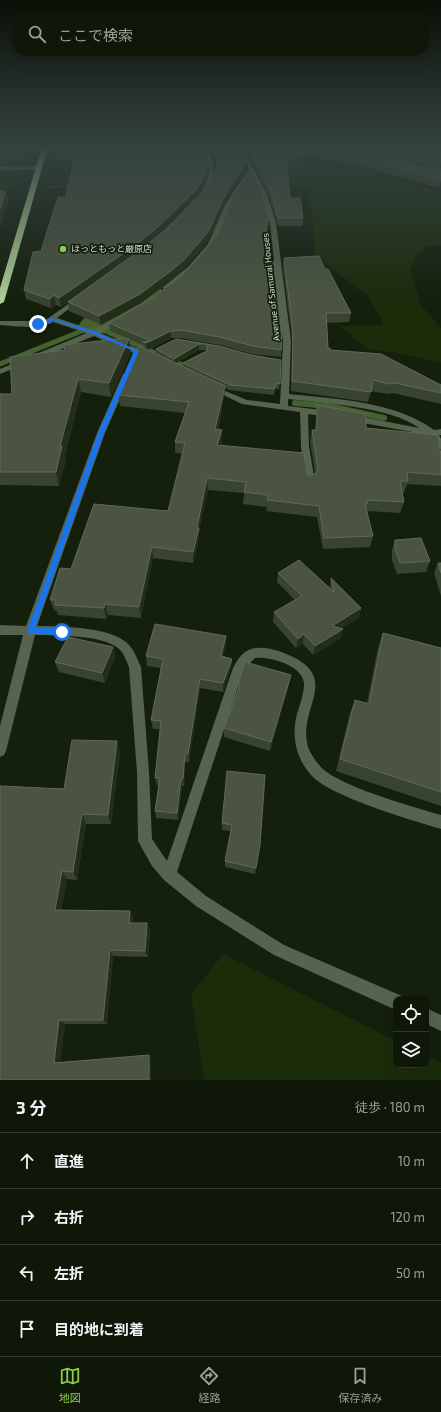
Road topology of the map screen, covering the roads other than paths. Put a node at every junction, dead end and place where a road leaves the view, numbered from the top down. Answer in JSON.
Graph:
{"nodes":[{"id":1,"x":30,"y":197,"type":"edge"},
{"id":2,"x":234,"y":197,"type":"edge"},
{"id":3,"x":265,"y":197,"type":"edge"},
{"id":4,"x":161,"y":292,"type":"edge"},
{"id":5,"x":86,"y":294,"type":"edge"},
{"id":6,"x":0,"y":302,"type":"edge"},
{"id":7,"x":130,"y":313,"type":"edge"},
{"id":8,"x":52,"y":319,"type":"junction"},
{"id":9,"x":0,"y":323,"type":"edge"},
{"id":10,"x":94,"y":332,"type":"junction"},
{"id":11,"x":137,"y":351,"type":"junction"},
{"id":12,"x":152,"y":354,"type":"edge"},
{"id":13,"x":0,"y":372,"type":"edge"},
{"id":14,"x":202,"y":383,"type":"edge"},
{"id":15,"x":284,"y":396,"type":"junction"},
{"id":16,"x":309,"y":406,"type":"junction"},
{"id":17,"x":284,"y":408,"type":"junction"},
{"id":18,"x":437,"y":432,"type":"edge"},
{"id":19,"x":441,"y":446,"type":"edge"},
{"id":20,"x":310,"y":482,"type":"edge"},
{"id":21,"x":0,"y":630,"type":"edge"},
{"id":22,"x":30,"y":631,"type":"junction"},
{"id":23,"x":0,"y":751,"type":"edge"},
{"id":24,"x":441,"y":822,"type":"edge"},
{"id":25,"x":169,"y":875,"type":"junction"},
{"id":26,"x":393,"y":1001,"type":"edge"},
{"id":27,"x":429,"y":1017,"type":"edge"},
{"id":28,"x":441,"y":1023,"type":"edge"}],
"edges":[{"from":1,"to":6,"type":"highway"},
{"from":2,"to":4,"type":"street"},
{"from":3,"to":15,"type":"street","name":"Avenue of Samurai Houses"},
{"from":5,"to":8,"type":"street"},
{"from":7,"to":10,"type":"street"},
{"from":8,"to":9,"type":"street"},
{"from":8,"to":10,"type":"street"},
{"from":10,"to":11,"type":"street"},
{"from":10,"to":13,"type":"street"},
{"from":11,"to":12,"type":"street"},
{"from":11,"to":22,"type":"street"},
{"from":14,"to":17,"type":"street"},
{"from":15,"to":16,"type":"street"},
{"from":15,"to":17,"type":"street","name":"Avenue of Samurai Houses"},
{"from":16,"to":17,"type":"street"},
{"from":16,"to":18,"type":"street"},
{"from":16,"to":18,"type":"street"},
{"from":16,"to":20,"type":"street"},
{"from":18,"to":19,"type":"street"},
{"from":21,"to":22,"type":"street"},
{"from":22,"to":23,"type":"street"},
{"from":22,"to":25,"type":"street"},
{"from":24,"to":25,"type":"street"},
{"from":25,"to":26,"type":"street"},
{"from":27,"to":28,"type":"street"}]}
